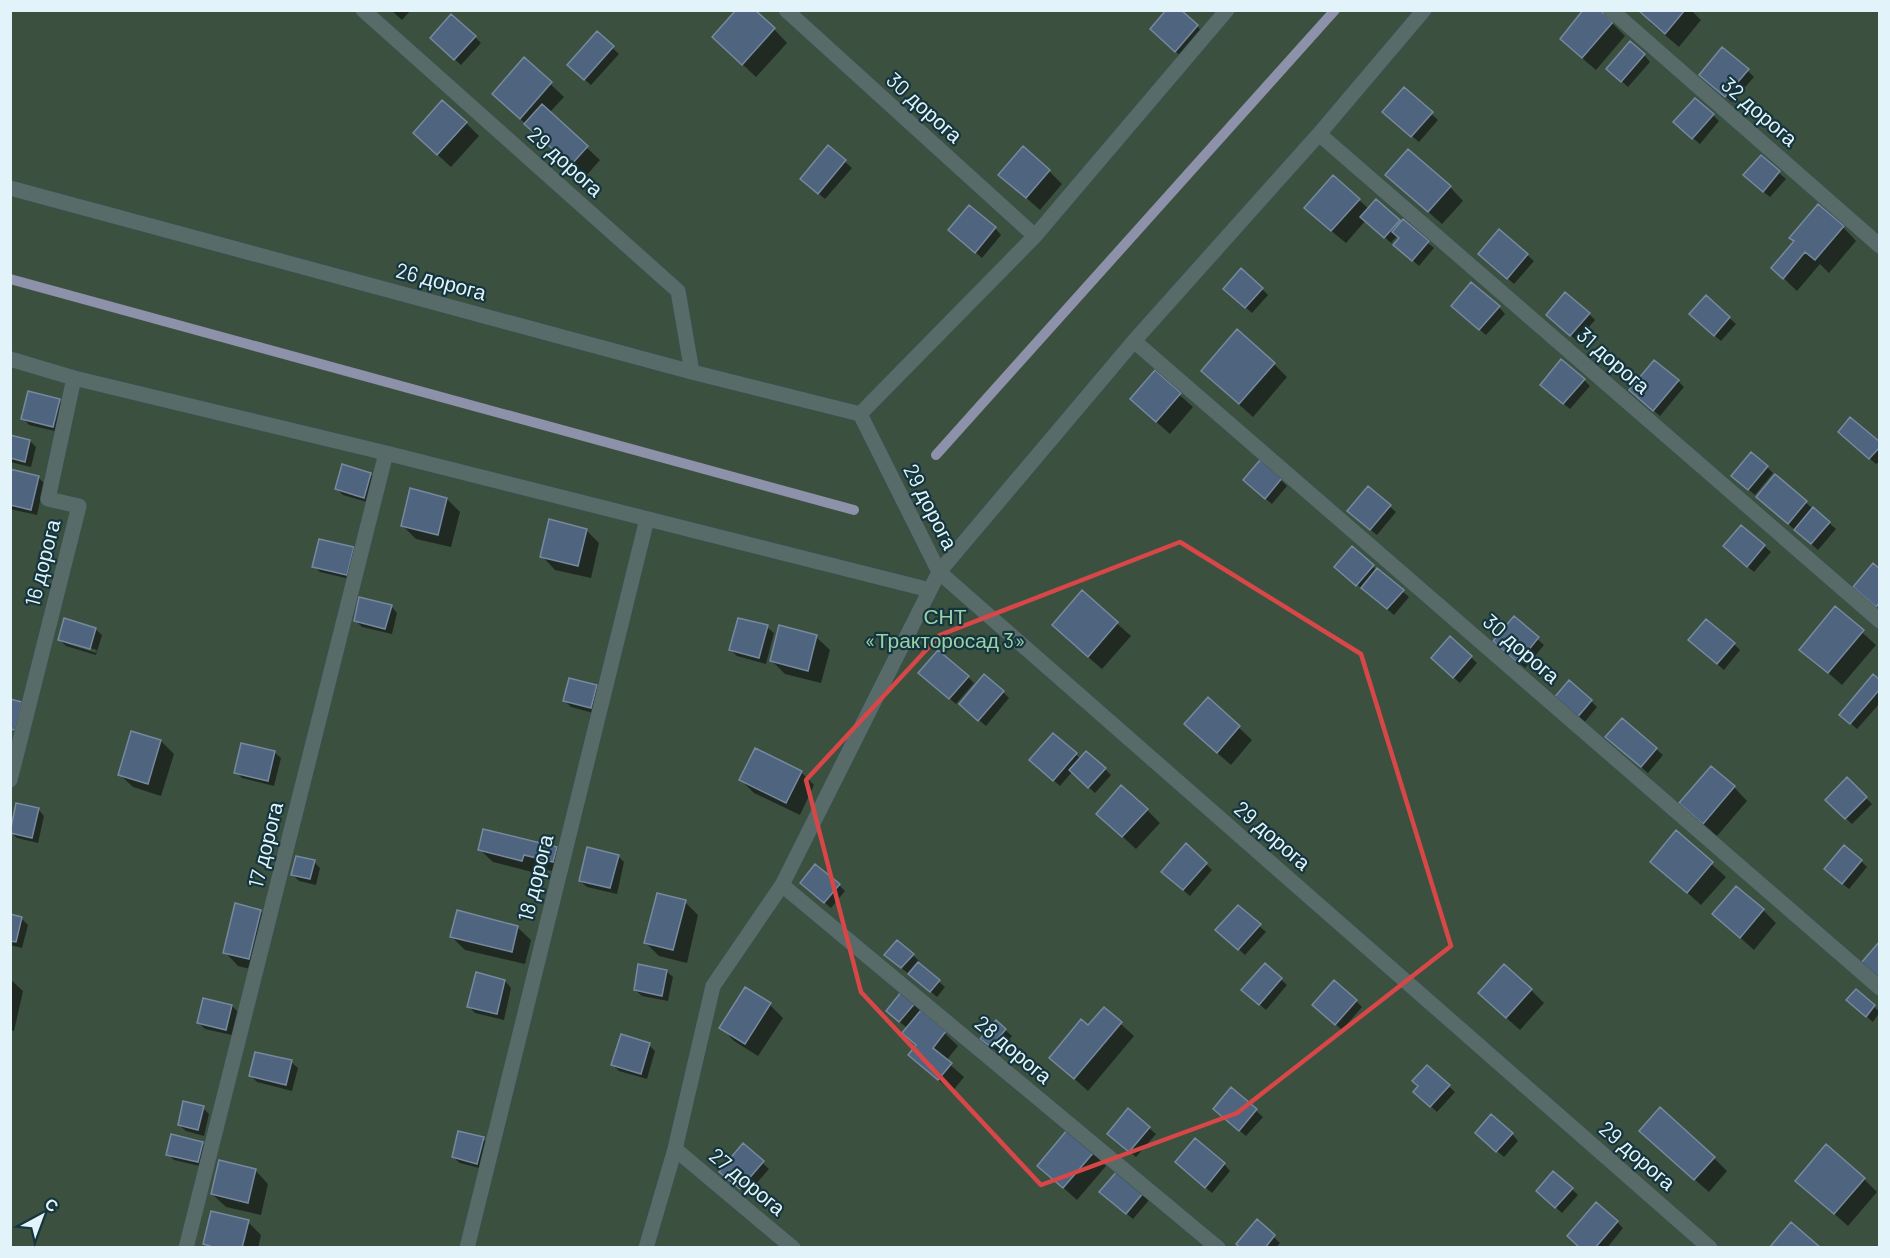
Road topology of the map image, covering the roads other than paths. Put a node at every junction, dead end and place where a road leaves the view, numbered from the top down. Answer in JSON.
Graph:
{"nodes":[{"id":1,"x":363,"y":10,"type":"edge"},
{"id":2,"x":786,"y":10,"type":"edge"},
{"id":3,"x":1424,"y":10,"type":"edge"},
{"id":4,"x":1611,"y":10,"type":"edge"},
{"id":5,"x":1220,"y":13,"type":"edge"},
{"id":6,"x":1319,"y":134,"type":"junction"},
{"id":7,"x":10,"y":188,"type":"edge"},
{"id":8,"x":1035,"y":236,"type":"junction"},
{"id":9,"x":1880,"y":246,"type":"edge"},
{"id":10,"x":1134,"y":341,"type":"junction"},
{"id":11,"x":10,"y":359,"type":"edge"},
{"id":12,"x":692,"y":372,"type":"junction"},
{"id":13,"x":74,"y":378,"type":"junction"},
{"id":14,"x":860,"y":414,"type":"junction"},
{"id":15,"x":386,"y":453,"type":"junction"},
{"id":16,"x":647,"y":519,"type":"junction"},
{"id":17,"x":939,"y":572,"type":"junction"},
{"id":18,"x":930,"y":590,"type":"junction"},
{"id":19,"x":1880,"y":621,"type":"edge"},
{"id":20,"x":10,"y":780,"type":"edge"},
{"id":21,"x":782,"y":885,"type":"junction"},
{"id":22,"x":1880,"y":988,"type":"edge"},
{"id":23,"x":675,"y":1149,"type":"junction"},
{"id":24,"x":186,"y":1248,"type":"edge"},
{"id":25,"x":467,"y":1248,"type":"edge"},
{"id":26,"x":646,"y":1248,"type":"edge"},
{"id":27,"x":793,"y":1248,"type":"edge"},
{"id":28,"x":1218,"y":1248,"type":"edge"},
{"id":29,"x":1710,"y":1248,"type":"edge"}],
"edges":[{"from":1,"to":12,"type":"street","name":"29 дорога"},
{"from":2,"to":8,"type":"street","name":"30 дорога"},
{"from":3,"to":6,"type":"street"},
{"from":4,"to":9,"type":"street","name":"32 дорога"},
{"from":5,"to":8,"type":"street"},
{"from":6,"to":10,"type":"street"},
{"from":6,"to":19,"type":"street","name":"31 дорога"},
{"from":7,"to":12,"type":"street","name":"26 дорога"},
{"from":8,"to":14,"type":"street"},
{"from":10,"to":17,"type":"street"},
{"from":10,"to":22,"type":"street","name":"30 дорога"},
{"from":11,"to":13,"type":"street"},
{"from":12,"to":14,"type":"street","name":"26 дорога"},
{"from":13,"to":15,"type":"street"},
{"from":13,"to":20,"type":"street","name":"16 дорога"},
{"from":14,"to":17,"type":"street","name":"29 дорога"},
{"from":15,"to":16,"type":"street"},
{"from":15,"to":24,"type":"street","name":"17 дорога"},
{"from":16,"to":18,"type":"street"},
{"from":16,"to":25,"type":"street","name":"18 дорога"},
{"from":17,"to":18,"type":"street"},
{"from":17,"to":29,"type":"street","name":"29 дорога"},
{"from":18,"to":21,"type":"street"},
{"from":21,"to":23,"type":"street"},
{"from":21,"to":28,"type":"street","name":"28 дорога"},
{"from":23,"to":26,"type":"street"},
{"from":23,"to":27,"type":"street","name":"27 дорога"}]}
